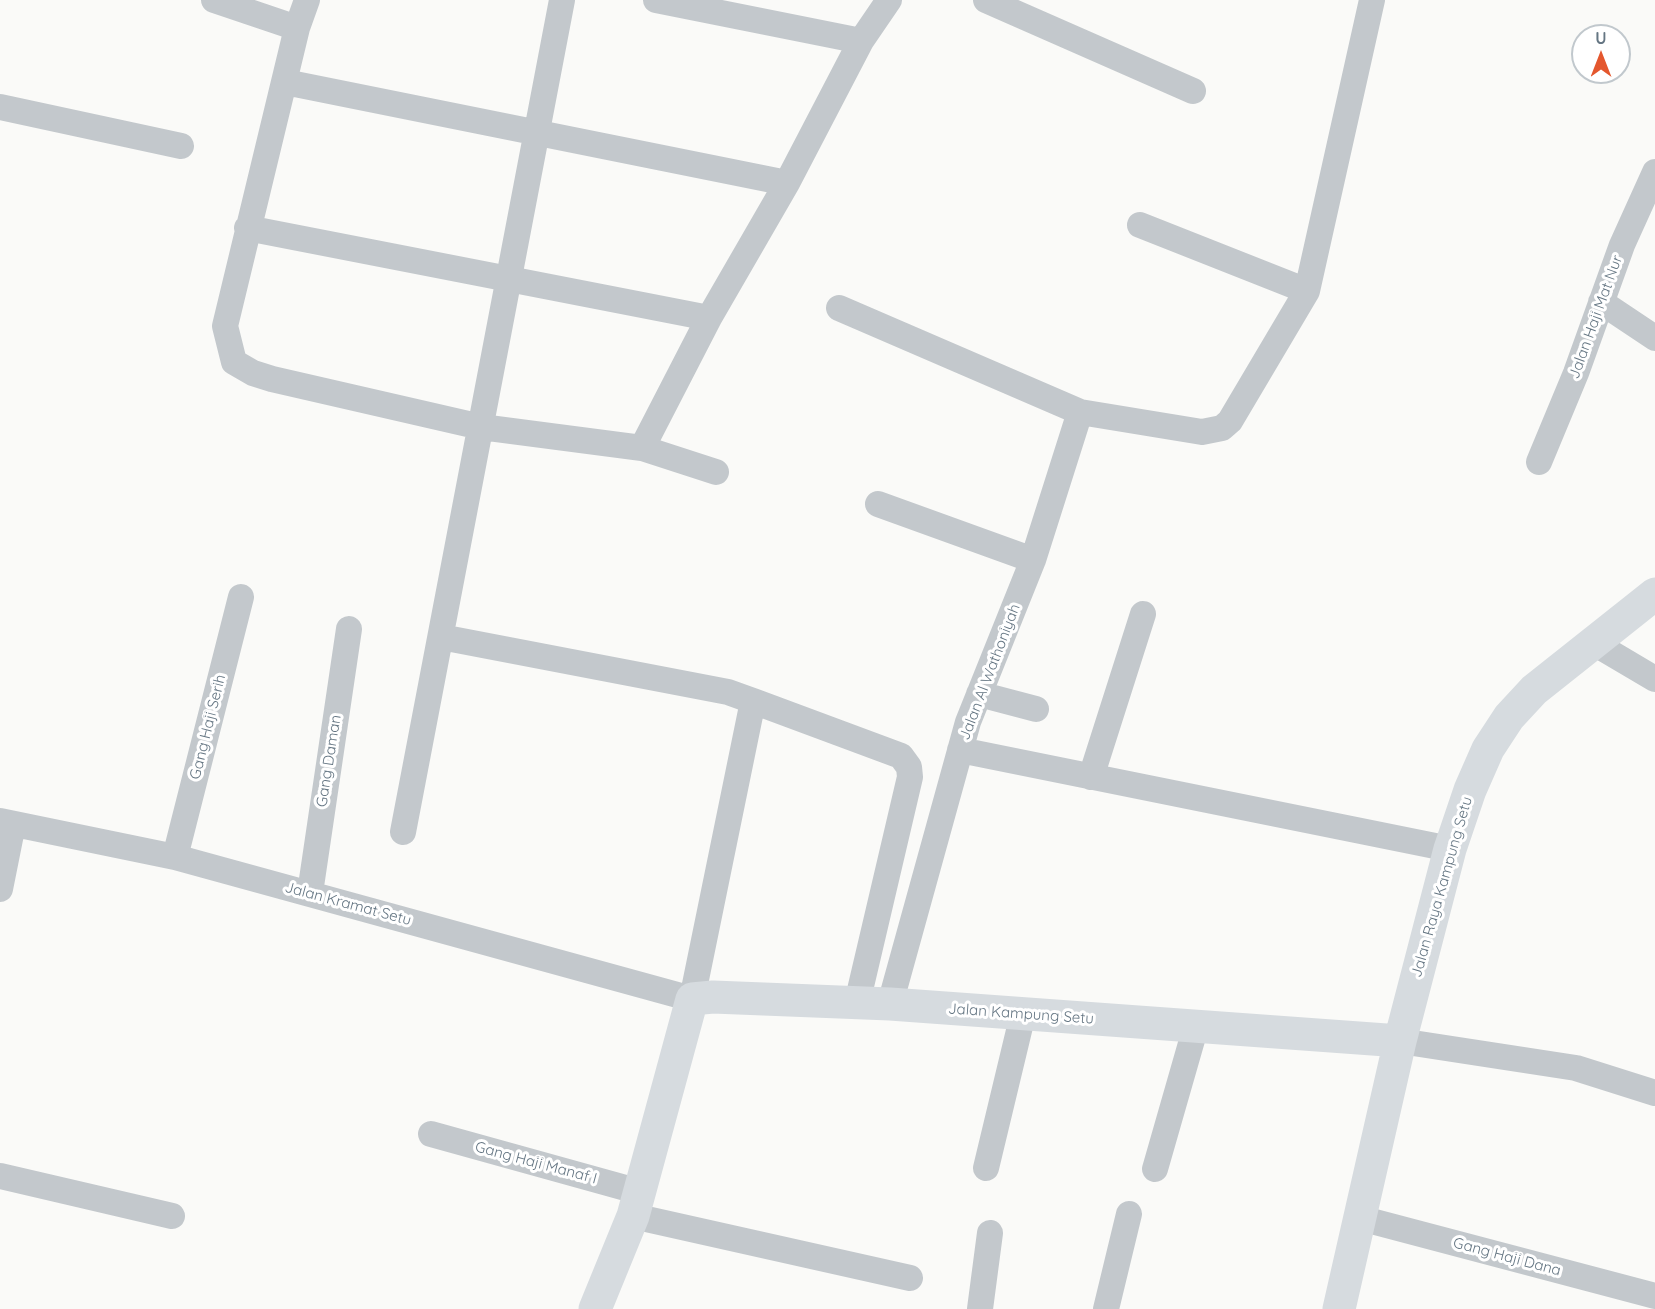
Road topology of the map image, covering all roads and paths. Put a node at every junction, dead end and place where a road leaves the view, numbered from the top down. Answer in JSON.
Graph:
{"nodes":[{"id":1,"x":214,"y":0,"type":"edge"},
{"id":2,"x":307,"y":0,"type":"edge"},
{"id":3,"x":562,"y":0,"type":"edge"},
{"id":4,"x":656,"y":0,"type":"edge"},
{"id":5,"x":889,"y":0,"type":"edge"},
{"id":6,"x":986,"y":0,"type":"edge"},
{"id":7,"x":1372,"y":0,"type":"edge"},
{"id":8,"x":297,"y":28,"type":"junction"},
{"id":9,"x":861,"y":41,"type":"junction"},
{"id":10,"x":285,"y":82,"type":"junction"},
{"id":11,"x":1193,"y":91,"type":"dead end"},
{"id":12,"x":0,"y":107,"type":"edge"},
{"id":13,"x":537,"y":133,"type":"junction"},
{"id":14,"x":181,"y":146,"type":"dead end"},
{"id":15,"x":1655,"y":172,"type":"edge"},
{"id":16,"x":787,"y":183,"type":"junction"},
{"id":17,"x":1140,"y":225,"type":"dead end"},
{"id":18,"x":247,"y":228,"type":"junction"},
{"id":19,"x":509,"y":279,"type":"junction"},
{"id":20,"x":1307,"y":291,"type":"junction"},
{"id":21,"x":1601,"y":302,"type":"junction"},
{"id":22,"x":839,"y":308,"type":"dead end"},
{"id":23,"x":709,"y":318,"type":"junction"},
{"id":24,"x":1655,"y":338,"type":"edge"},
{"id":25,"x":1080,"y":412,"type":"junction"},
{"id":26,"x":481,"y":427,"type":"junction"},
{"id":27,"x":642,"y":447,"type":"junction"},
{"id":28,"x":1539,"y":462,"type":"dead end"},
{"id":29,"x":716,"y":472,"type":"dead end"},
{"id":30,"x":878,"y":504,"type":"dead end"},
{"id":31,"x":1033,"y":560,"type":"junction"},
{"id":32,"x":1655,"y":594,"type":"edge"},
{"id":33,"x":241,"y":597,"type":"dead end"},
{"id":34,"x":1143,"y":614,"type":"dead end"},
{"id":35,"x":349,"y":629,"type":"dead end"},
{"id":36,"x":441,"y":637,"type":"junction"},
{"id":37,"x":1594,"y":643,"type":"junction"},
{"id":38,"x":1655,"y":679,"type":"edge"},
{"id":39,"x":979,"y":694,"type":"junction"},
{"id":40,"x":753,"y":701,"type":"junction"},
{"id":41,"x":1036,"y":709,"type":"dead end"},
{"id":42,"x":960,"y":750,"type":"junction"},
{"id":43,"x":1091,"y":777,"type":"junction"},
{"id":44,"x":6,"y":822,"type":"edge"},
{"id":45,"x":403,"y":832,"type":"dead end"},
{"id":46,"x":1450,"y":849,"type":"junction"},
{"id":47,"x":175,"y":857,"type":"junction"},
{"id":48,"x":0,"y":889,"type":"edge"},
{"id":49,"x":310,"y":893,"type":"junction"},
{"id":50,"x":692,"y":999,"type":"junction"},
{"id":51,"x":857,"y":1003,"type":"junction"},
{"id":52,"x":890,"y":1004,"type":"junction"},
{"id":53,"x":1023,"y":1014,"type":"junction"},
{"id":54,"x":1196,"y":1026,"type":"junction"},
{"id":55,"x":1400,"y":1041,"type":"junction"},
{"id":56,"x":1655,"y":1093,"type":"edge"},
{"id":57,"x":431,"y":1134,"type":"dead end"},
{"id":58,"x":986,"y":1168,"type":"dead end"},
{"id":59,"x":1155,"y":1169,"type":"dead end"},
{"id":60,"x":0,"y":1176,"type":"edge"},
{"id":61,"x":637,"y":1204,"type":"junction"},
{"id":62,"x":1129,"y":1215,"type":"dead end"},
{"id":63,"x":172,"y":1216,"type":"dead end"},
{"id":64,"x":1360,"y":1218,"type":"junction"},
{"id":65,"x":990,"y":1233,"type":"dead end"},
{"id":66,"x":910,"y":1278,"type":"dead end"},
{"id":67,"x":1655,"y":1296,"type":"edge"},
{"id":68,"x":595,"y":1309,"type":"edge"},
{"id":69,"x":980,"y":1309,"type":"edge"},
{"id":70,"x":1106,"y":1309,"type":"edge"},
{"id":71,"x":1339,"y":1309,"type":"edge"}],
"edges":[{"from":1,"to":8,"type":"street"},
{"from":2,"to":8,"type":"street"},
{"from":3,"to":13,"type":"street"},
{"from":4,"to":9,"type":"street"},
{"from":5,"to":9,"type":"street"},
{"from":6,"to":11,"type":"street"},
{"from":7,"to":20,"type":"street"},
{"from":8,"to":10,"type":"street"},
{"from":9,"to":16,"type":"street"},
{"from":10,"to":13,"type":"street"},
{"from":10,"to":18,"type":"street"},
{"from":12,"to":14,"type":"street"},
{"from":13,"to":16,"type":"street"},
{"from":13,"to":19,"type":"street"},
{"from":15,"to":21,"type":"street","name":"Jalan Haji Mat Nur"},
{"from":16,"to":23,"type":"street"},
{"from":17,"to":20,"type":"street"},
{"from":18,"to":19,"type":"street"},
{"from":18,"to":26,"type":"street"},
{"from":19,"to":23,"type":"street"},
{"from":19,"to":26,"type":"street"},
{"from":20,"to":25,"type":"street"},
{"from":21,"to":24,"type":"street"},
{"from":21,"to":28,"type":"street","name":"Jalan Haji Mat Nur"},
{"from":22,"to":25,"type":"street"},
{"from":23,"to":27,"type":"street"},
{"from":25,"to":31,"type":"street","name":"Jalan Al Wathoniyah"},
{"from":26,"to":27,"type":"street"},
{"from":26,"to":36,"type":"street"},
{"from":27,"to":29,"type":"street"},
{"from":30,"to":31,"type":"street"},
{"from":31,"to":39,"type":"street","name":"Jalan Al Wathoniyah"},
{"from":32,"to":37,"type":"street","name":"Jalan Raya Kampung Setu"},
{"from":33,"to":47,"type":"street","name":"Gang Haji Serih"},
{"from":34,"to":43,"type":"street"},
{"from":35,"to":49,"type":"street","name":"Gang Daman"},
{"from":36,"to":40,"type":"street"},
{"from":36,"to":45,"type":"street"},
{"from":37,"to":38,"type":"street"},
{"from":37,"to":46,"type":"street","name":"Jalan Raya Kampung Setu"},
{"from":39,"to":41,"type":"street"},
{"from":39,"to":42,"type":"street","name":"Jalan Al Wathoniyah"},
{"from":40,"to":50,"type":"street"},
{"from":40,"to":51,"type":"street"},
{"from":42,"to":43,"type":"street"},
{"from":42,"to":52,"type":"street","name":"Jalan Al Wathoniyah"},
{"from":43,"to":46,"type":"street"},
{"from":44,"to":47,"type":"street","name":"Jalan Kramat Setu"},
{"from":44,"to":48,"type":"street"},
{"from":46,"to":55,"type":"street","name":"Jalan Raya Kampung Setu"},
{"from":47,"to":49,"type":"street","name":"Jalan Kramat Setu"},
{"from":49,"to":50,"type":"street","name":"Jalan Kramat Setu"},
{"from":50,"to":51,"type":"street","name":"Jalan Kampung Setu"},
{"from":50,"to":61,"type":"street"},
{"from":51,"to":52,"type":"street","name":"Jalan Kampung Setu"},
{"from":52,"to":53,"type":"street","name":"Jalan Kampung Setu"},
{"from":53,"to":54,"type":"street","name":"Jalan Kampung Setu"},
{"from":53,"to":58,"type":"street"},
{"from":54,"to":55,"type":"street","name":"Jalan Kampung Setu"},
{"from":54,"to":59,"type":"street"},
{"from":55,"to":56,"type":"street"},
{"from":55,"to":64,"type":"street"},
{"from":57,"to":61,"type":"street","name":"Gang Haji Manaf I"},
{"from":60,"to":63,"type":"street"},
{"from":61,"to":66,"type":"street","name":"Gang Haji Manaf I"},
{"from":61,"to":68,"type":"street"},
{"from":62,"to":70,"type":"street"},
{"from":64,"to":67,"type":"street","name":"Gang Haji Dana"},
{"from":64,"to":71,"type":"street"},
{"from":65,"to":69,"type":"street"}]}
